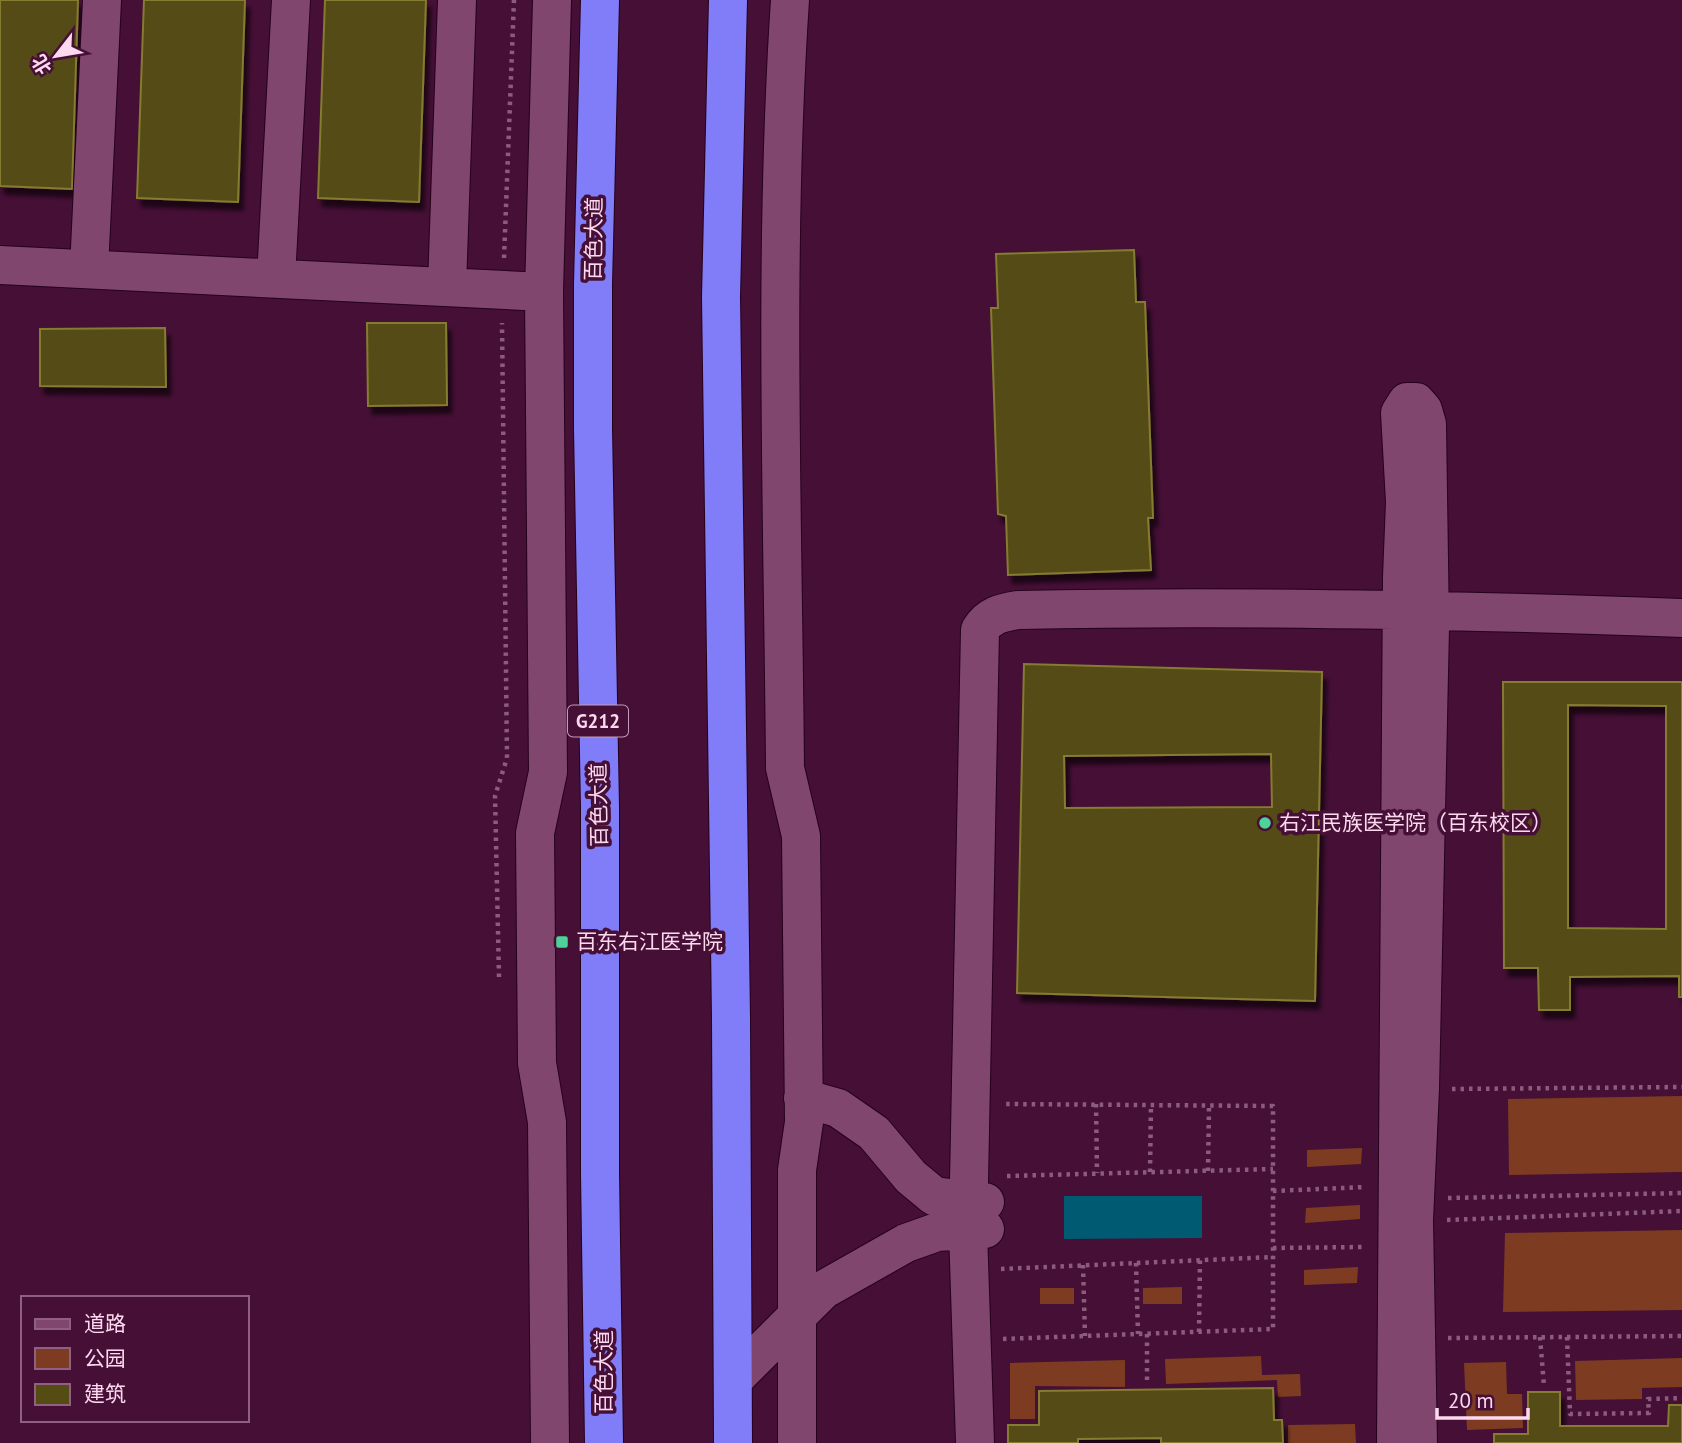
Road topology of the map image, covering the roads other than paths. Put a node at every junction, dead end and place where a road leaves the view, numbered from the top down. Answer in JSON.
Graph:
{"nodes":[{"id":1,"x":102,"y":0,"type":"edge"},
{"id":2,"x":291,"y":0,"type":"edge"},
{"id":3,"x":457,"y":0,"type":"edge"},
{"id":4,"x":552,"y":0,"type":"edge"},
{"id":5,"x":600,"y":0,"type":"edge"},
{"id":6,"x":728,"y":0,"type":"edge"},
{"id":7,"x":790,"y":0,"type":"edge"},
{"id":8,"x":0,"y":265,"type":"edge"},
{"id":9,"x":89,"y":269,"type":"junction"},
{"id":10,"x":276,"y":278,"type":"junction"},
{"id":11,"x":447,"y":286,"type":"junction"},
{"id":12,"x":544,"y":292,"type":"junction"},
{"id":13,"x":593,"y":429,"type":"junction"},
{"id":14,"x":545,"y":450,"type":"junction"},
{"id":15,"x":1682,"y":618,"type":"edge"},
{"id":16,"x":1416,"y":619,"type":"junction"},
{"id":17,"x":1682,"y":634,"type":"edge"},
{"id":18,"x":803,"y":1098,"type":"junction"},
{"id":19,"x":978,"y":1207,"type":"junction"},
{"id":20,"x":1406,"y":1213,"type":"junction"},
{"id":21,"x":796,"y":1317,"type":"junction"},
{"id":22,"x":733,"y":1380,"type":"junction"},
{"id":23,"x":550,"y":1443,"type":"edge"},
{"id":24,"x":604,"y":1443,"type":"edge"},
{"id":25,"x":733,"y":1443,"type":"edge"},
{"id":26,"x":797,"y":1443,"type":"edge"},
{"id":27,"x":975,"y":1443,"type":"edge"},
{"id":28,"x":989,"y":1443,"type":"edge"},
{"id":29,"x":1396,"y":1443,"type":"edge"},
{"id":30,"x":1418,"y":1443,"type":"edge"}],
"edges":[{"from":1,"to":9,"type":"street"},
{"from":2,"to":10,"type":"street"},
{"from":3,"to":11,"type":"street"},
{"from":4,"to":12,"type":"street"},
{"from":5,"to":13,"type":"highway","name":"百色大道","number":"G212"},
{"from":6,"to":22,"type":"highway"},
{"from":7,"to":18,"type":"street"},
{"from":8,"to":9,"type":"street"},
{"from":9,"to":10,"type":"street"},
{"from":10,"to":11,"type":"street"},
{"from":11,"to":12,"type":"street"},
{"from":12,"to":14,"type":"street"},
{"from":13,"to":14,"type":"street"},
{"from":13,"to":24,"type":"highway","name":"百色大道","number":"G212"},
{"from":14,"to":23,"type":"street"},
{"from":15,"to":16,"type":"street"},
{"from":16,"to":17,"type":"street"},
{"from":16,"to":19,"type":"street"},
{"from":16,"to":19,"type":"street"},
{"from":16,"to":20,"type":"street"},
{"from":16,"to":20,"type":"street"},
{"from":18,"to":19,"type":"street"},
{"from":18,"to":21,"type":"street"},
{"from":19,"to":21,"type":"street"},
{"from":19,"to":27,"type":"street"},
{"from":19,"to":28,"type":"street"},
{"from":20,"to":29,"type":"street"},
{"from":20,"to":30,"type":"street"},
{"from":21,"to":22,"type":"street"},
{"from":21,"to":26,"type":"street"},
{"from":22,"to":25,"type":"highway"}]}
